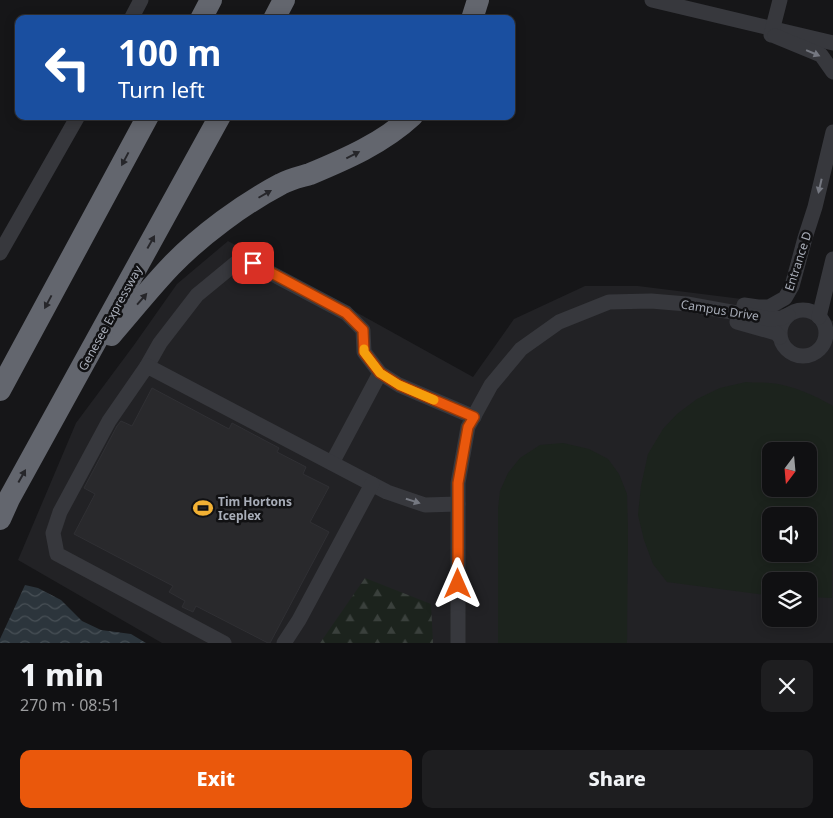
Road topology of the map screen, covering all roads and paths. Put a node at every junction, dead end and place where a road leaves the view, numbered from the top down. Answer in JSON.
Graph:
{"nodes":[{"id":1,"x":141,"y":0,"type":"edge"},
{"id":2,"x":211,"y":0,"type":"edge"},
{"id":3,"x":284,"y":0,"type":"edge"},
{"id":4,"x":478,"y":0,"type":"edge"},
{"id":5,"x":652,"y":0,"type":"edge"},
{"id":6,"x":780,"y":0,"type":"edge"},
{"id":7,"x":133,"y":15,"type":"edge"},
{"id":8,"x":203,"y":15,"type":"edge"},
{"id":9,"x":276,"y":15,"type":"edge"},
{"id":10,"x":473,"y":15,"type":"edge"},
{"id":11,"x":772,"y":32,"type":"junction"},
{"id":12,"x":833,"y":43,"type":"edge"},
{"id":13,"x":833,"y":72,"type":"edge"},
{"id":14,"x":76,"y":120,"type":"edge"},
{"id":15,"x":146,"y":120,"type":"edge"},
{"id":16,"x":218,"y":120,"type":"edge"},
{"id":17,"x":407,"y":120,"type":"edge"},
{"id":18,"x":833,"y":132,"type":"edge"},
{"id":19,"x":815,"y":207,"type":"junction"},
{"id":20,"x":0,"y":253,"type":"edge"},
{"id":21,"x":833,"y":259,"type":"edge"},
{"id":22,"x":651,"y":301,"type":"junction"},
{"id":23,"x":790,"y":313,"type":"junction"},
{"id":24,"x":825,"y":324,"type":"edge"},
{"id":25,"x":780,"y":337,"type":"junction"},
{"id":26,"x":826,"y":348,"type":"edge"},
{"id":27,"x":147,"y":366,"type":"junction"},
{"id":28,"x":380,"y":373,"type":"junction"},
{"id":29,"x":0,"y":390,"type":"edge"},
{"id":30,"x":69,"y":392,"type":"junction"},
{"id":31,"x":474,"y":417,"type":"junction"},
{"id":32,"x":332,"y":463,"type":"junction"},
{"id":33,"x":372,"y":484,"type":"junction"},
{"id":34,"x":458,"y":504,"type":"junction"},
{"id":35,"x":0,"y":519,"type":"edge"},
{"id":36,"x":224,"y":643,"type":"edge"},
{"id":37,"x":284,"y":643,"type":"edge"},
{"id":38,"x":458,"y":643,"type":"edge"}],
"edges":[{"from":1,"to":7,"type":"street"},
{"from":2,"to":8,"type":"highway"},
{"from":3,"to":9,"type":"highway"},
{"from":4,"to":10,"type":"highway"},
{"from":5,"to":11,"type":"street"},
{"from":6,"to":11,"type":"street"},
{"from":11,"to":12,"type":"street"},
{"from":11,"to":13,"type":"street","one_way":true},
{"from":14,"to":20,"type":"street"},
{"from":15,"to":29,"type":"highway","one_way":true},
{"from":30,"to":16,"type":"highway","name":"Genesee Expressway","one_way":true},
{"from":30,"to":17,"type":"highway","one_way":true},
{"from":18,"to":19,"type":"street","name":"Entrance D","one_way":true},
{"from":19,"to":22,"type":"street","name":"Entrance D"},
{"from":19,"to":23,"type":"street","name":"Entrance D"},
{"from":21,"to":24,"type":"street"},
{"from":22,"to":23,"type":"street","name":"Campus Drive"},
{"from":22,"to":25,"type":"street","name":"Campus Drive"},
{"from":22,"to":31,"type":"street","name":"Campus Drive"},
{"from":23,"to":24,"type":"street"},
{"from":23,"to":25,"type":"street"},
{"from":24,"to":26,"type":"street"},
{"from":25,"to":26,"type":"street"},
{"from":27,"to":28,"type":"street"},
{"from":27,"to":32,"type":"street"},
{"from":27,"to":36,"type":"street"},
{"from":28,"to":31,"type":"street"},
{"from":28,"to":32,"type":"street"},
{"from":35,"to":30,"type":"highway","name":"Genesee Expressway","one_way":true},
{"from":31,"to":34,"type":"street","name":"Campus Drive"},
{"from":32,"to":33,"type":"street"},
{"from":33,"to":34,"type":"street","one_way":true},
{"from":33,"to":37,"type":"street"},
{"from":34,"to":38,"type":"street","name":"Campus Drive"}]}
